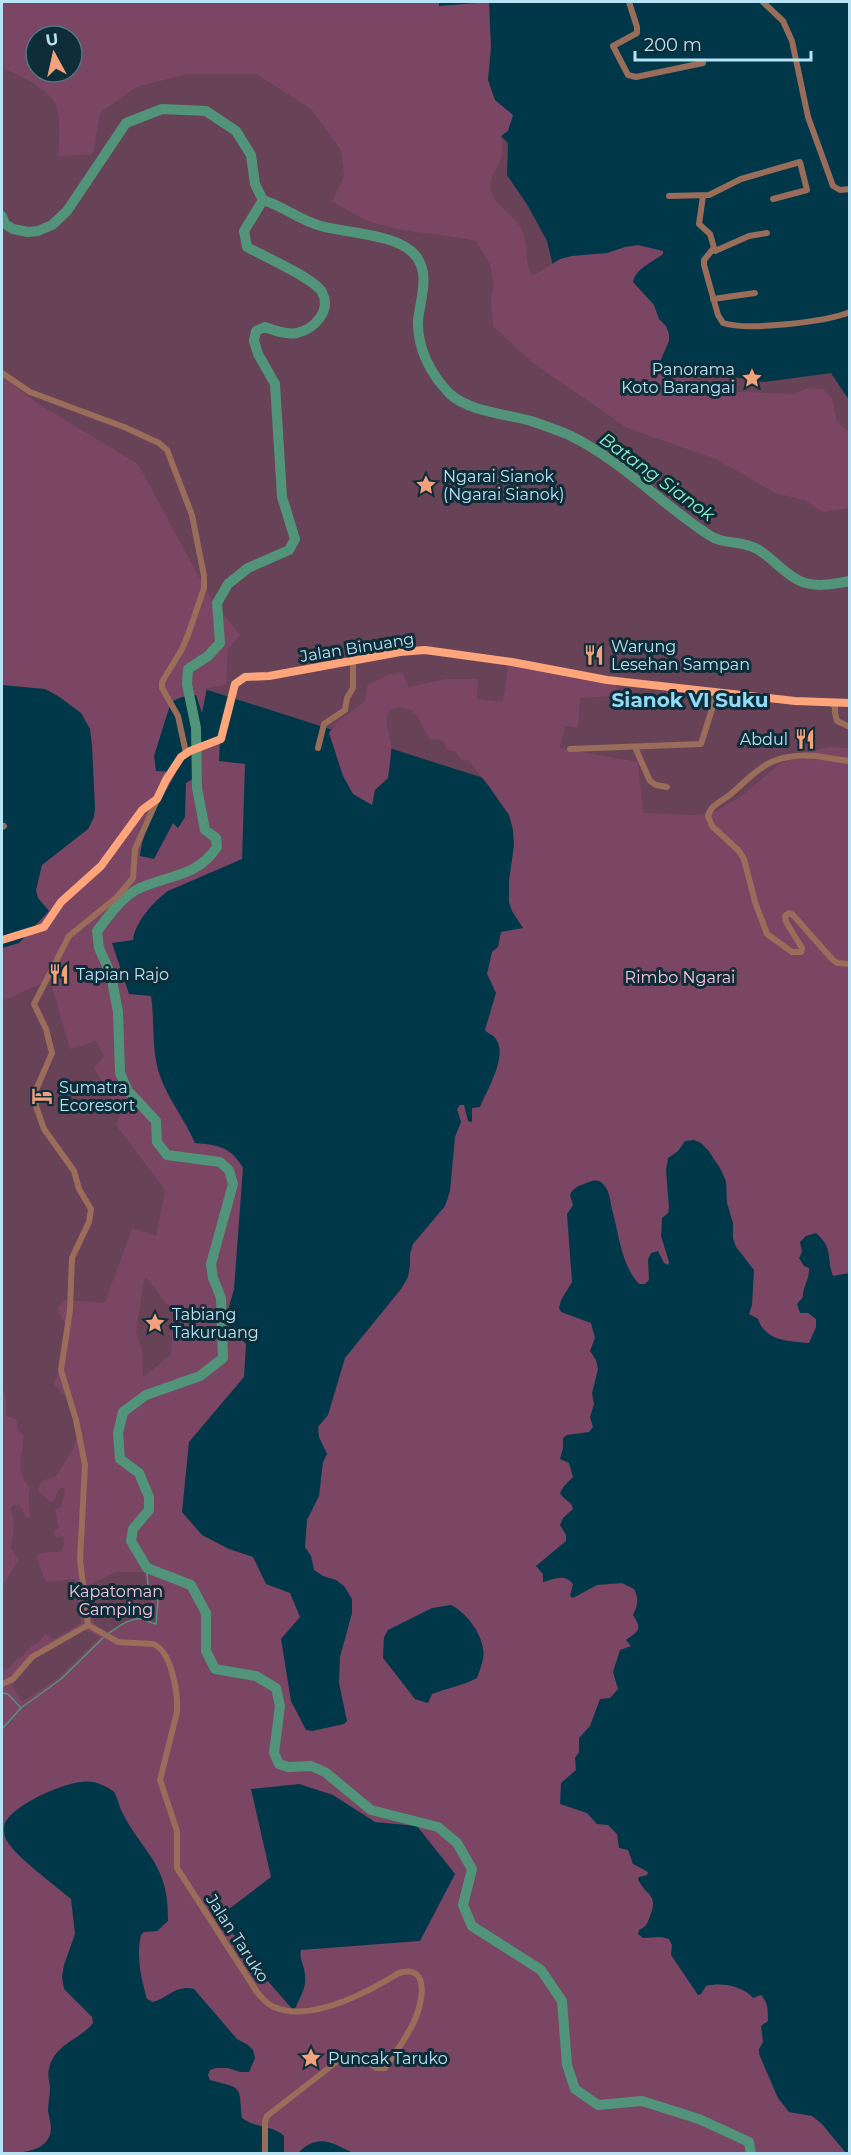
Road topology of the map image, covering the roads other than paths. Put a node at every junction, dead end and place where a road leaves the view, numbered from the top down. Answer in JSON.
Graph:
{"nodes":[{"id":1,"x":628,"y":2,"type":"edge"},
{"id":2,"x":763,"y":2,"type":"edge"},
{"id":3,"x":703,"y":63,"type":"dead end"},
{"id":4,"x":849,"y":189,"type":"edge"},
{"id":5,"x":669,"y":196,"type":"dead end"},
{"id":6,"x":703,"y":196,"type":"junction"},
{"id":7,"x":773,"y":199,"type":"dead end"},
{"id":8,"x":767,"y":233,"type":"dead end"},
{"id":9,"x":713,"y":249,"type":"junction"},
{"id":10,"x":755,"y":294,"type":"dead end"},
{"id":11,"x":713,"y":299,"type":"junction"},
{"id":12,"x":849,"y":312,"type":"edge"},
{"id":13,"x":2,"y":373,"type":"edge"},
{"id":14,"x":353,"y":660,"type":"junction"},
{"id":15,"x":717,"y":693,"type":"junction"},
{"id":16,"x":830,"y":703,"type":"junction"},
{"id":17,"x":849,"y":703,"type":"edge"},
{"id":18,"x":849,"y":727,"type":"edge"},
{"id":19,"x":635,"y":747,"type":"junction"},
{"id":20,"x":318,"y":748,"type":"dead end"},
{"id":21,"x":570,"y":749,"type":"dead end"},
{"id":22,"x":188,"y":752,"type":"junction"},
{"id":23,"x":849,"y":760,"type":"edge"},
{"id":24,"x":667,"y":787,"type":"dead end"},
{"id":25,"x":157,"y":799,"type":"junction"},
{"id":26,"x":2,"y":939,"type":"edge"},
{"id":27,"x":849,"y":964,"type":"edge"},
{"id":28,"x":88,"y":1625,"type":"junction"},
{"id":29,"x":2,"y":1684,"type":"edge"},
{"id":30,"x":265,"y":2154,"type":"edge"}],
"edges":[{"from":1,"to":3,"type":"street"},
{"from":2,"to":4,"type":"street"},
{"from":5,"to":6,"type":"street"},
{"from":6,"to":7,"type":"street"},
{"from":6,"to":9,"type":"street"},
{"from":8,"to":9,"type":"street"},
{"from":9,"to":11,"type":"street"},
{"from":10,"to":11,"type":"street"},
{"from":11,"to":12,"type":"street"},
{"from":13,"to":22,"type":"street"},
{"from":14,"to":15,"type":"main road","name":"Jalan Binuang"},
{"from":14,"to":20,"type":"street"},
{"from":14,"to":22,"type":"main road","name":"Jalan Binuang"},
{"from":15,"to":16,"type":"main road","name":"Jalan Binuang"},
{"from":15,"to":19,"type":"street"},
{"from":16,"to":17,"type":"main road","name":"Jalan Binuang"},
{"from":16,"to":18,"type":"street"},
{"from":19,"to":21,"type":"street"},
{"from":19,"to":24,"type":"street"},
{"from":22,"to":25,"type":"main road"},
{"from":23,"to":27,"type":"street"},
{"from":25,"to":26,"type":"main road"},
{"from":25,"to":28,"type":"street"},
{"from":28,"to":29,"type":"street"},
{"from":28,"to":30,"type":"street","name":"Jalan Taruko"}]}
